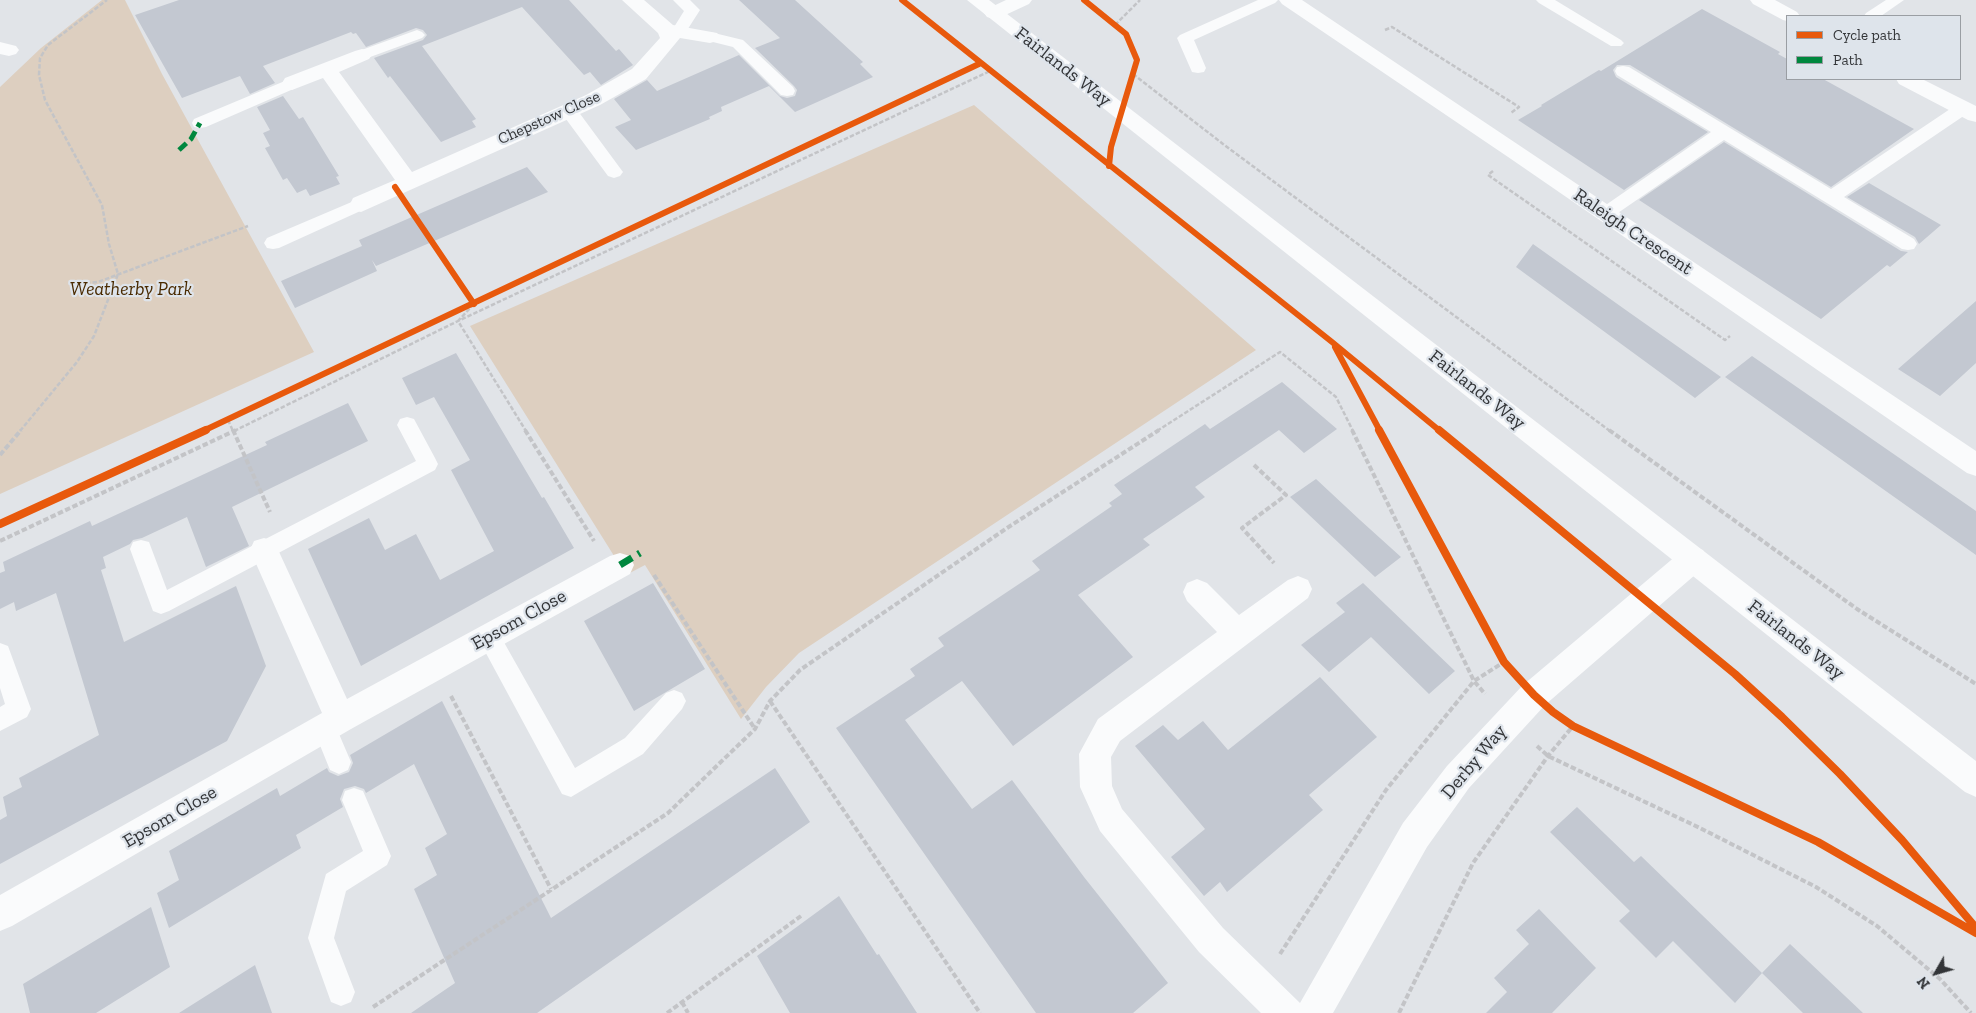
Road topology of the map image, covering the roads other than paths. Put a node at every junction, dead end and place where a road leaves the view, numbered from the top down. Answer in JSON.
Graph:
{"nodes":[{"id":1,"x":632,"y":0,"type":"edge"},
{"id":2,"x":681,"y":0,"type":"edge"},
{"id":3,"x":1022,"y":0,"type":"edge"},
{"id":4,"x":1270,"y":0,"type":"edge"},
{"id":5,"x":1289,"y":0,"type":"edge"},
{"id":6,"x":1544,"y":0,"type":"edge"},
{"id":7,"x":1760,"y":0,"type":"edge"},
{"id":8,"x":1896,"y":0,"type":"edge"},
{"id":9,"x":985,"y":7,"type":"edge"},
{"id":10,"x":1788,"y":15,"type":"edge"},
{"id":11,"x":1872,"y":15,"type":"edge"},
{"id":12,"x":673,"y":31,"type":"junction"},
{"id":13,"x":417,"y":35,"type":"dead end"},
{"id":14,"x":710,"y":37,"type":"joint"},
{"id":15,"x":1616,"y":43,"type":"dead end"},
{"id":16,"x":362,"y":55,"type":"joint"},
{"id":17,"x":1198,"y":68,"type":"dead end"},
{"id":18,"x":327,"y":70,"type":"junction"},
{"id":19,"x":1623,"y":71,"type":"dead end"},
{"id":20,"x":1908,"y":80,"type":"edge"},
{"id":21,"x":292,"y":83,"type":"joint"},
{"id":22,"x":787,"y":91,"type":"dead end"},
{"id":23,"x":569,"y":110,"type":"junction"},
{"id":24,"x":1969,"y":112,"type":"edge"},
{"id":25,"x":200,"y":123,"type":"dead end"},
{"id":26,"x":1723,"y":132,"type":"junction"},
{"id":27,"x":614,"y":172,"type":"dead end"},
{"id":28,"x":407,"y":181,"type":"junction"},
{"id":29,"x":1831,"y":198,"type":"junction"},
{"id":30,"x":360,"y":204,"type":"joint"},
{"id":31,"x":1606,"y":213,"type":"junction"},
{"id":32,"x":273,"y":243,"type":"dead end"},
{"id":33,"x":1908,"y":244,"type":"dead end"},
{"id":34,"x":407,"y":425,"type":"dead end"},
{"id":35,"x":1971,"y":454,"type":"edge"},
{"id":36,"x":274,"y":545,"type":"junction"},
{"id":37,"x":141,"y":549,"type":"dead end"},
{"id":38,"x":1693,"y":559,"type":"junction"},
{"id":39,"x":616,"y":567,"type":"road end"},
{"id":40,"x":1298,"y":589,"type":"road end"},
{"id":41,"x":1197,"y":592,"type":"dead end"},
{"id":42,"x":1238,"y":634,"type":"junction"},
{"id":43,"x":489,"y":637,"type":"junction"},
{"id":44,"x":0,"y":654,"type":"edge"},
{"id":45,"x":674,"y":701,"type":"dead end"},
{"id":46,"x":0,"y":720,"type":"edge"},
{"id":47,"x":332,"y":723,"type":"junction"},
{"id":48,"x":339,"y":762,"type":"dead end"},
{"id":49,"x":1976,"y":781,"type":"edge"},
{"id":50,"x":354,"y":800,"type":"dead end"},
{"id":51,"x":0,"y":914,"type":"edge"},
{"id":52,"x":341,"y":992,"type":"dead end"},
{"id":53,"x":1286,"y":1013,"type":"edge"},
{"id":54,"x":1313,"y":1013,"type":"edge"}],
"edges":[{"from":1,"to":12,"type":"street"},
{"from":2,"to":12,"type":"lane"},
{"from":3,"to":9,"type":"street"},
{"from":4,"to":17,"type":"lane"},
{"from":5,"to":31,"type":"street","name":"Raleigh Crescent"},
{"from":6,"to":15,"type":"lane"},
{"from":7,"to":10,"type":"street"},
{"from":8,"to":11,"type":"lane"},
{"from":9,"to":38,"type":"street","name":"Fairlands Way"},
{"from":12,"to":14,"type":"street"},
{"from":12,"to":23,"type":"street","name":"Chepstow Close"},
{"from":13,"to":16,"type":"lane"},
{"from":14,"to":22,"type":"lane"},
{"from":16,"to":18,"type":"street"},
{"from":18,"to":21,"type":"street"},
{"from":18,"to":28,"type":"street"},
{"from":19,"to":26,"type":"lane"},
{"from":20,"to":24,"type":"street"},
{"from":21,"to":25,"type":"lane"},
{"from":23,"to":27,"type":"lane"},
{"from":23,"to":28,"type":"street","name":"Chepstow Close"},
{"from":24,"to":29,"type":"lane"},
{"from":26,"to":29,"type":"lane"},
{"from":26,"to":31,"type":"lane"},
{"from":28,"to":30,"type":"street","name":"Chepstow Close"},
{"from":29,"to":33,"type":"lane"},
{"from":30,"to":32,"type":"lane"},
{"from":31,"to":35,"type":"street","name":"Raleigh Crescent"},
{"from":34,"to":36,"type":"lane"},
{"from":36,"to":37,"type":"lane"},
{"from":36,"to":47,"type":"street"},
{"from":38,"to":49,"type":"street","name":"Fairlands Way"},
{"from":38,"to":54,"type":"street","name":"Derby Way"},
{"from":39,"to":43,"type":"street","name":"Epsom Close"},
{"from":40,"to":42,"type":"street"},
{"from":41,"to":42,"type":"street"},
{"from":42,"to":53,"type":"street"},
{"from":43,"to":45,"type":"lane"},
{"from":43,"to":47,"type":"street","name":"Epsom Close"},
{"from":44,"to":46,"type":"lane"},
{"from":47,"to":48,"type":"lane"},
{"from":47,"to":51,"type":"street","name":"Epsom Close"},
{"from":50,"to":52,"type":"lane"}]}
